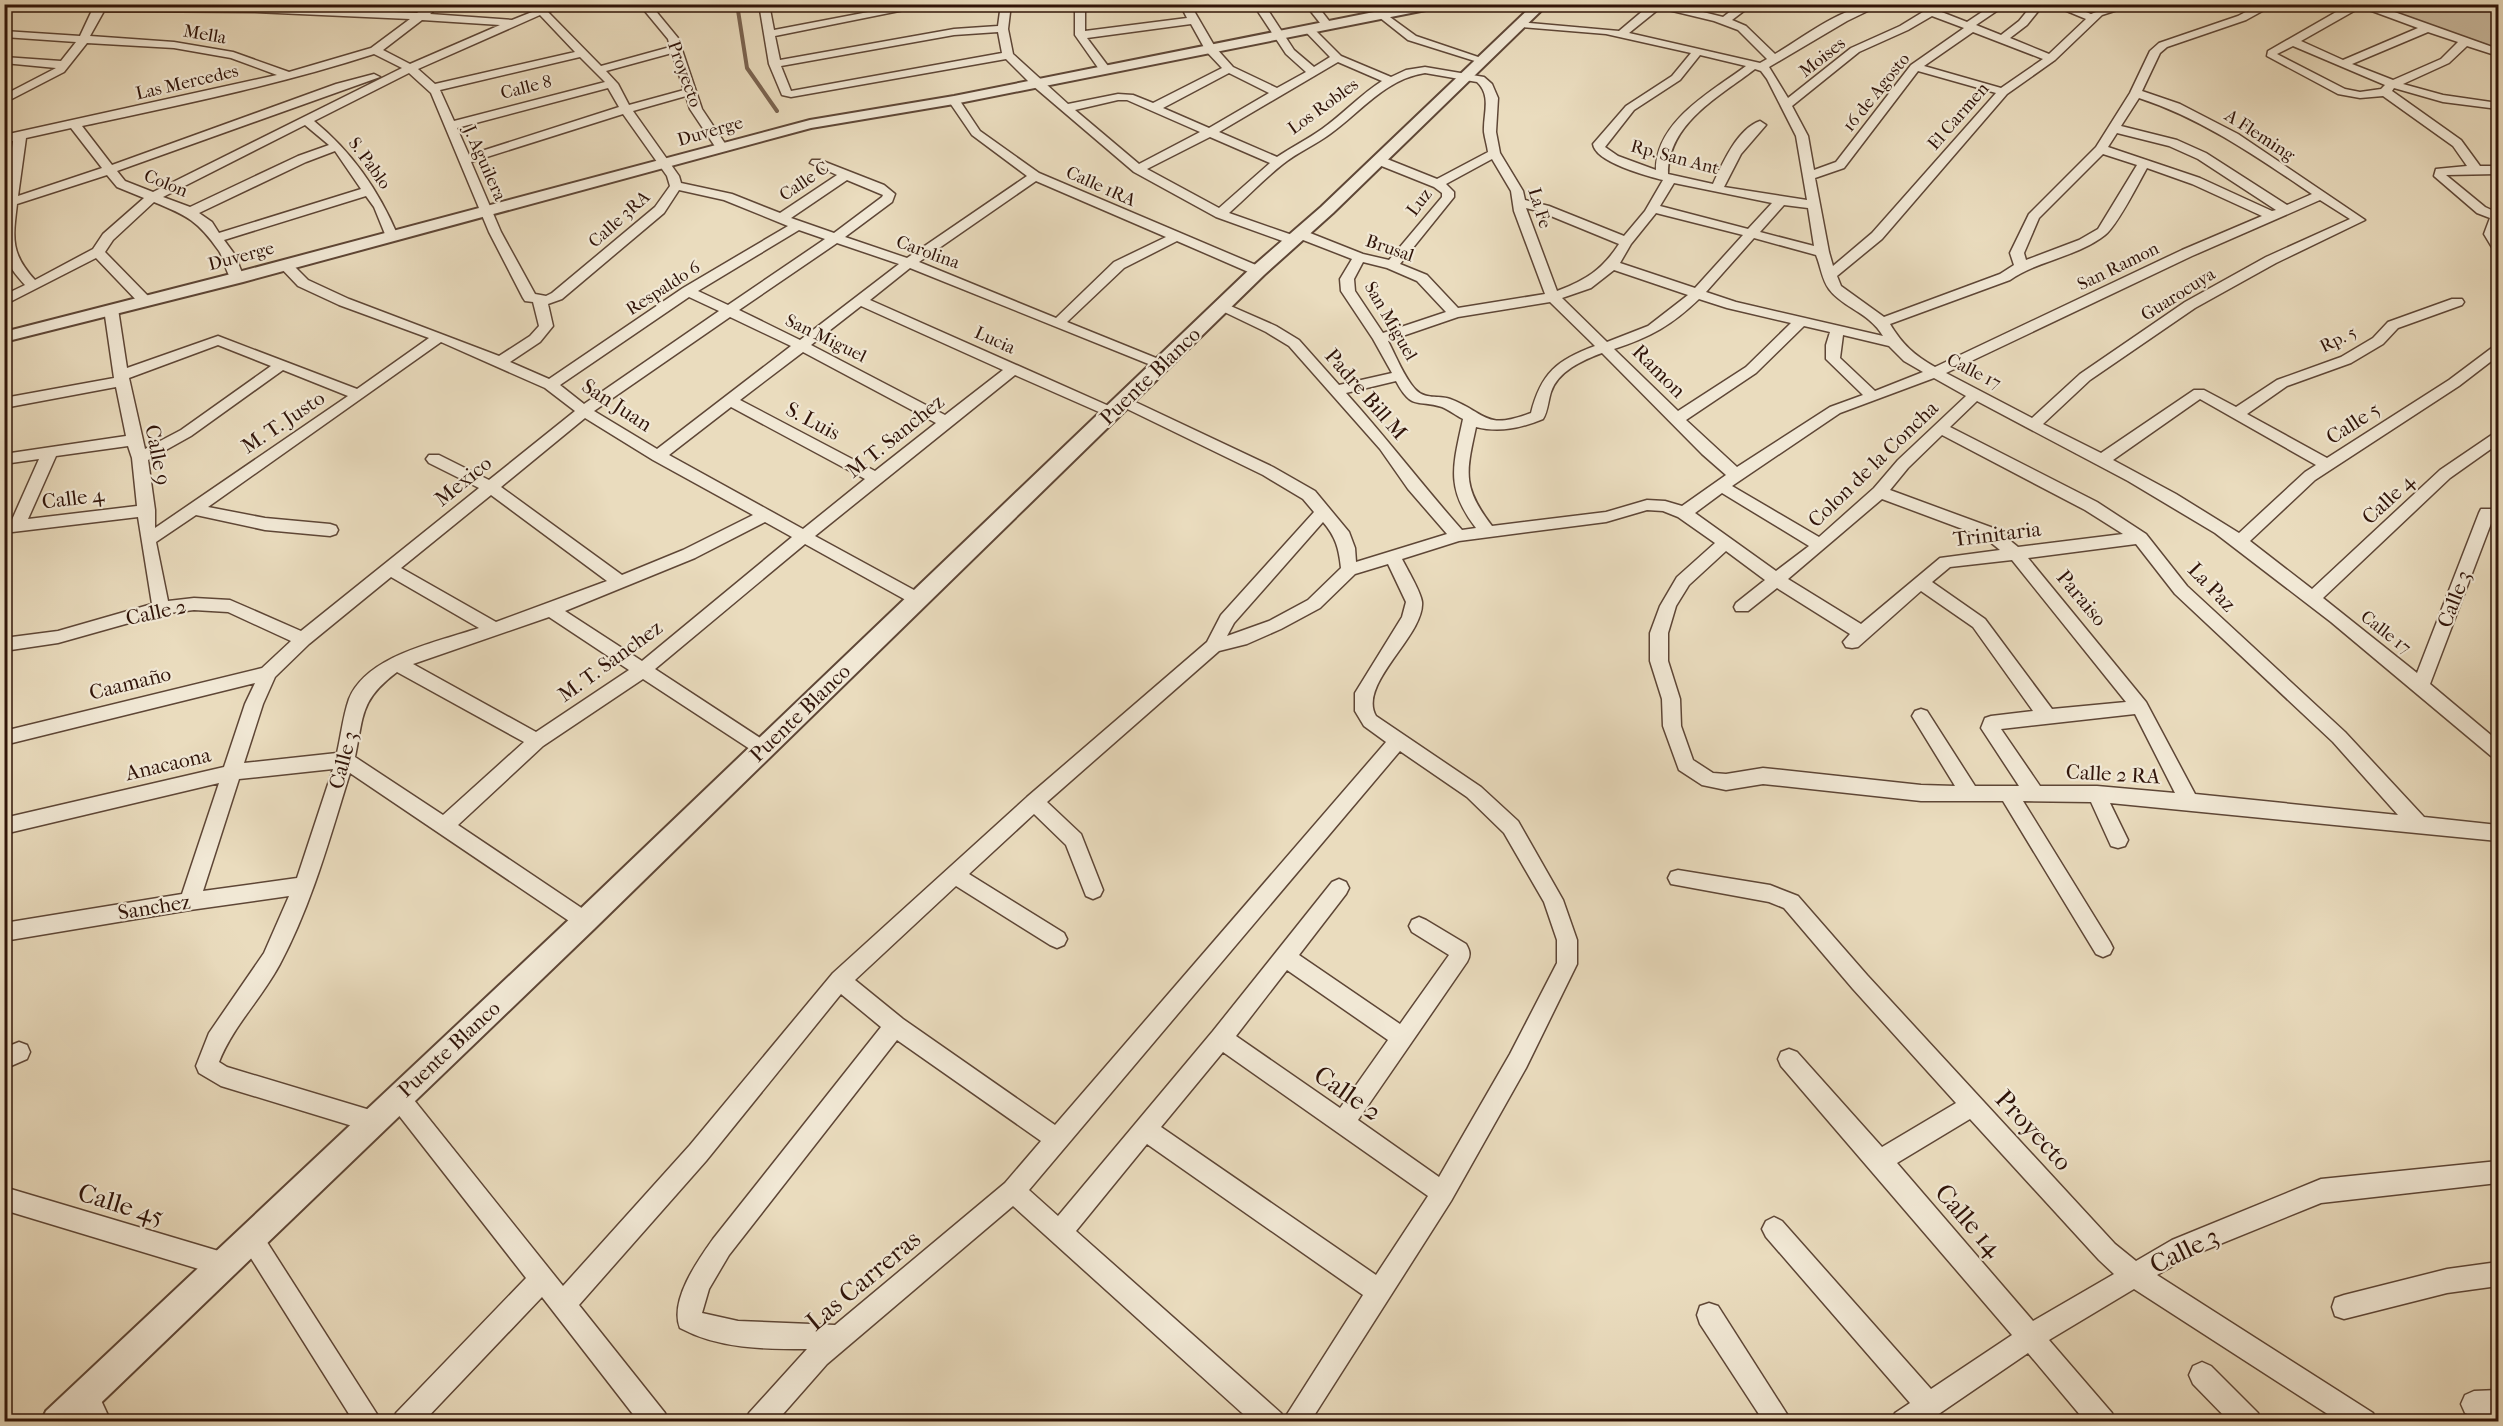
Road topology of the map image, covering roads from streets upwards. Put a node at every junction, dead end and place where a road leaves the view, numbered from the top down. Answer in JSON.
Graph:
{"nodes":[{"id":1,"x":436,"y":4,"type":"edge"},
{"id":2,"x":565,"y":4,"type":"edge"},
{"id":3,"x":644,"y":4,"type":"edge"},
{"id":4,"x":764,"y":4,"type":"edge"},
{"id":5,"x":929,"y":4,"type":"edge"},
{"id":6,"x":1006,"y":4,"type":"edge"},
{"id":7,"x":1080,"y":4,"type":"edge"},
{"id":8,"x":1185,"y":4,"type":"edge"},
{"id":9,"x":1257,"y":4,"type":"edge"},
{"id":10,"x":1310,"y":4,"type":"edge"},
{"id":11,"x":1436,"y":4,"type":"edge"},
{"id":12,"x":1542,"y":4,"type":"edge"},
{"id":13,"x":1748,"y":4,"type":"edge"},
{"id":14,"x":1877,"y":4,"type":"edge"},
{"id":15,"x":2002,"y":4,"type":"edge"},
{"id":16,"x":2039,"y":4,"type":"edge"},
{"id":17,"x":2055,"y":4,"type":"edge"},
{"id":18,"x":2132,"y":4,"type":"edge"},
{"id":19,"x":2239,"y":4,"type":"edge"},
{"id":20,"x":2270,"y":4,"type":"edge"},
{"id":21,"x":2360,"y":4,"type":"edge"},
{"id":22,"x":1657,"y":5,"type":"edge"},
{"id":23,"x":100,"y":6,"type":"edge"},
{"id":24,"x":208,"y":6,"type":"edge"},
{"id":25,"x":1934,"y":8,"type":"edge"},
{"id":26,"x":541,"y":11,"type":"junction"},
{"id":27,"x":2255,"y":11,"type":"junction"},
{"id":28,"x":1383,"y":15,"type":"junction"},
{"id":29,"x":422,"y":16,"type":"junction"},
{"id":30,"x":2093,"y":18,"type":"junction"},
{"id":31,"x":1193,"y":20,"type":"junction"},
{"id":32,"x":1724,"y":21,"type":"junction"},
{"id":33,"x":515,"y":23,"type":"junction"},
{"id":34,"x":1522,"y":24,"type":"junction"},
{"id":35,"x":1328,"y":26,"type":"junction"},
{"id":36,"x":1970,"y":27,"type":"junction"},
{"id":37,"x":1003,"y":28,"type":"junction"},
{"id":38,"x":2428,"y":28,"type":"junction"},
{"id":39,"x":1309,"y":30,"type":"junction"},
{"id":40,"x":4,"y":34,"type":"edge"},
{"id":41,"x":768,"y":34,"type":"junction"},
{"id":42,"x":1080,"y":34,"type":"junction"},
{"id":43,"x":1622,"y":34,"type":"junction"},
{"id":44,"x":1280,"y":36,"type":"junction"},
{"id":45,"x":83,"y":38,"type":"junction"},
{"id":46,"x":2002,"y":39,"type":"junction"},
{"id":47,"x":2292,"y":41,"type":"junction"},
{"id":48,"x":2466,"y":42,"type":"junction"},
{"id":49,"x":678,"y":48,"type":"junction"},
{"id":50,"x":1210,"y":49,"type":"junction"},
{"id":51,"x":375,"y":50,"type":"junction"},
{"id":52,"x":1698,"y":51,"type":"junction"},
{"id":53,"x":2497,"y":52,"type":"edge"},
{"id":54,"x":584,"y":53,"type":"junction"},
{"id":55,"x":1008,"y":55,"type":"junction"},
{"id":56,"x":1337,"y":58,"type":"junction"},
{"id":57,"x":2051,"y":58,"type":"junction"},
{"id":58,"x":1773,"y":59,"type":"junction"},
{"id":59,"x":4,"y":60,"type":"edge"},
{"id":60,"x":775,"y":64,"type":"junction"},
{"id":61,"x":2342,"y":64,"type":"junction"},
{"id":62,"x":64,"y":65,"type":"junction"},
{"id":63,"x":1757,"y":66,"type":"junction"},
{"id":64,"x":1914,"y":67,"type":"junction"},
{"id":65,"x":411,"y":68,"type":"junction"},
{"id":66,"x":1474,"y":68,"type":"junction"},
{"id":67,"x":1229,"y":69,"type":"junction"},
{"id":68,"x":598,"y":70,"type":"junction"},
{"id":69,"x":1105,"y":70,"type":"junction"},
{"id":70,"x":1313,"y":72,"type":"junction"},
{"id":71,"x":289,"y":76,"type":"junction"},
{"id":72,"x":1391,"y":81,"type":"junction"},
{"id":73,"x":1036,"y":83,"type":"junction"},
{"id":74,"x":612,"y":84,"type":"junction"},
{"id":75,"x":433,"y":87,"type":"junction"},
{"id":76,"x":2388,"y":88,"type":"junction"},
{"id":77,"x":690,"y":92,"type":"junction"},
{"id":78,"x":2003,"y":92,"type":"junction"},
{"id":79,"x":1279,"y":93,"type":"junction"},
{"id":80,"x":2136,"y":93,"type":"junction"},
{"id":81,"x":4,"y":100,"type":"edge"},
{"id":82,"x":954,"y":100,"type":"junction"},
{"id":83,"x":1786,"y":106,"type":"junction"},
{"id":84,"x":2499,"y":106,"type":"edge"},
{"id":85,"x":1066,"y":108,"type":"junction"},
{"id":86,"x":1153,"y":108,"type":"junction"},
{"id":87,"x":626,"y":109,"type":"junction"},
{"id":88,"x":307,"y":121,"type":"junction"},
{"id":89,"x":75,"y":125,"type":"junction"},
{"id":90,"x":1760,"y":125,"type":"dead end"},
{"id":91,"x":449,"y":126,"type":"junction"},
{"id":92,"x":2113,"y":128,"type":"junction"},
{"id":93,"x":1210,"y":132,"type":"junction"},
{"id":94,"x":20,"y":136,"type":"junction"},
{"id":95,"x":4,"y":139,"type":"edge"},
{"id":96,"x":337,"y":146,"type":"junction"},
{"id":97,"x":722,"y":148,"type":"junction"},
{"id":98,"x":2100,"y":149,"type":"junction"},
{"id":99,"x":1494,"y":153,"type":"junction"},
{"id":100,"x":465,"y":160,"type":"junction"},
{"id":101,"x":1378,"y":160,"type":"junction"},
{"id":102,"x":1278,"y":162,"type":"junction"},
{"id":103,"x":816,"y":163,"type":"dead end"},
{"id":104,"x":2144,"y":163,"type":"junction"},
{"id":105,"x":664,"y":164,"type":"junction"},
{"id":106,"x":110,"y":169,"type":"junction"},
{"id":107,"x":1138,"y":169,"type":"junction"},
{"id":108,"x":2475,"y":170,"type":"junction"},
{"id":109,"x":2499,"y":170,"type":"edge"},
{"id":110,"x":846,"y":175,"type":"junction"},
{"id":111,"x":1035,"y":176,"type":"junction"},
{"id":112,"x":1810,"y":176,"type":"junction"},
{"id":113,"x":1666,"y":177,"type":"junction"},
{"id":114,"x":1438,"y":184,"type":"junction"},
{"id":115,"x":676,"y":186,"type":"junction"},
{"id":116,"x":1717,"y":188,"type":"junction"},
{"id":117,"x":369,"y":191,"type":"junction"},
{"id":118,"x":10,"y":195,"type":"edge"},
{"id":119,"x":2319,"y":196,"type":"junction"},
{"id":120,"x":152,"y":198,"type":"junction"},
{"id":121,"x":1780,"y":201,"type":"junction"},
{"id":122,"x":1520,"y":203,"type":"junction"},
{"id":123,"x":1814,"y":205,"type":"junction"},
{"id":124,"x":1653,"y":208,"type":"junction"},
{"id":125,"x":486,"y":210,"type":"junction"},
{"id":126,"x":190,"y":212,"type":"junction"},
{"id":127,"x":2279,"y":213,"type":"junction"},
{"id":128,"x":1220,"y":214,"type":"junction"},
{"id":129,"x":2498,"y":217,"type":"edge"},
{"id":130,"x":782,"y":218,"type":"junction"},
{"id":131,"x":2359,"y":220,"type":"joint"},
{"id":132,"x":798,"y":225,"type":"junction"},
{"id":133,"x":1750,"y":233,"type":"junction"},
{"id":134,"x":392,"y":236,"type":"junction"},
{"id":135,"x":1176,"y":237,"type":"junction"},
{"id":136,"x":1297,"y":237,"type":"junction"},
{"id":137,"x":218,"y":238,"type":"junction"},
{"id":138,"x":836,"y":238,"type":"junction"},
{"id":139,"x":5,"y":239,"type":"edge"},
{"id":140,"x":1626,"y":242,"type":"junction"},
{"id":141,"x":2499,"y":246,"type":"edge"},
{"id":142,"x":98,"y":252,"type":"junction"},
{"id":143,"x":1822,"y":252,"type":"junction"},
{"id":144,"x":1359,"y":257,"type":"junction"},
{"id":145,"x":909,"y":263,"type":"junction"},
{"id":146,"x":285,"y":265,"type":"junction"},
{"id":147,"x":1392,"y":265,"type":"junction"},
{"id":148,"x":1612,"y":266,"type":"junction"},
{"id":149,"x":2021,"y":266,"type":"junction"},
{"id":150,"x":11,"y":271,"type":"edge"},
{"id":151,"x":1258,"y":271,"type":"junction"},
{"id":152,"x":1829,"y":276,"type":"junction"},
{"id":153,"x":237,"y":278,"type":"junction"},
{"id":154,"x":33,"y":286,"type":"junction"},
{"id":155,"x":688,"y":291,"type":"junction"},
{"id":156,"x":1695,"y":294,"type":"junction"},
{"id":157,"x":1553,"y":297,"type":"junction"},
{"id":158,"x":544,"y":300,"type":"junction"},
{"id":159,"x":4,"y":301,"type":"edge"},
{"id":160,"x":145,"y":301,"type":"junction"},
{"id":161,"x":861,"y":302,"type":"junction"},
{"id":162,"x":2457,"y":302,"type":"dead end"},
{"id":163,"x":1221,"y":307,"type":"junction"},
{"id":164,"x":111,"y":309,"type":"junction"},
{"id":165,"x":729,"y":311,"type":"junction"},
{"id":166,"x":1455,"y":313,"type":"junction"},
{"id":167,"x":1802,"y":320,"type":"junction"},
{"id":168,"x":1882,"y":322,"type":"junction"},
{"id":169,"x":1057,"y":324,"type":"junction"},
{"id":170,"x":1838,"y":329,"type":"junction"},
{"id":171,"x":4,"y":337,"type":"edge"},
{"id":172,"x":439,"y":337,"type":"junction"},
{"id":173,"x":1380,"y":339,"type":"junction"},
{"id":174,"x":1894,"y":343,"type":"junction"},
{"id":175,"x":801,"y":347,"type":"junction"},
{"id":176,"x":1606,"y":349,"type":"junction"},
{"id":177,"x":2499,"y":350,"type":"edge"},
{"id":178,"x":500,"y":362,"type":"junction"},
{"id":179,"x":281,"y":365,"type":"junction"},
{"id":180,"x":1161,"y":365,"type":"junction"},
{"id":181,"x":1013,"y":369,"type":"junction"},
{"id":182,"x":1934,"y":372,"type":"junction"},
{"id":183,"x":1400,"y":376,"type":"junction"},
{"id":184,"x":122,"y":378,"type":"junction"},
{"id":185,"x":550,"y":385,"type":"junction"},
{"id":186,"x":1337,"y":390,"type":"junction"},
{"id":187,"x":1976,"y":394,"type":"junction"},
{"id":188,"x":359,"y":395,"type":"junction"},
{"id":189,"x":1872,"y":396,"type":"junction"},
{"id":190,"x":730,"y":401,"type":"junction"},
{"id":191,"x":4,"y":403,"type":"edge"},
{"id":192,"x":1119,"y":407,"type":"junction"},
{"id":193,"x":584,"y":411,"type":"junction"},
{"id":194,"x":2236,"y":414,"type":"junction"},
{"id":195,"x":1471,"y":417,"type":"junction"},
{"id":196,"x":1677,"y":419,"type":"junction"},
{"id":197,"x":946,"y":422,"type":"junction"},
{"id":198,"x":2034,"y":424,"type":"junction"},
{"id":199,"x":1939,"y":428,"type":"junction"},
{"id":200,"x":2499,"y":437,"type":"edge"},
{"id":201,"x":134,"y":440,"type":"junction"},
{"id":202,"x":50,"y":452,"type":"junction"},
{"id":203,"x":658,"y":456,"type":"junction"},
{"id":204,"x":140,"y":458,"type":"junction"},
{"id":205,"x":4,"y":459,"type":"edge"},
{"id":206,"x":434,"y":459,"type":"dead end"},
{"id":207,"x":2103,"y":459,"type":"junction"},
{"id":208,"x":2327,"y":465,"type":"junction"},
{"id":209,"x":1736,"y":475,"type":"junction"},
{"id":210,"x":876,"y":478,"type":"junction"},
{"id":211,"x":491,"y":486,"type":"junction"},
{"id":212,"x":1721,"y":486,"type":"junction"},
{"id":213,"x":1880,"y":492,"type":"junction"},
{"id":214,"x":193,"y":509,"type":"junction"},
{"id":215,"x":147,"y":510,"type":"junction"},
{"id":216,"x":1324,"y":511,"type":"junction"},
{"id":217,"x":1684,"y":513,"type":"junction"},
{"id":218,"x":2487,"y":513,"type":"dead end"},
{"id":219,"x":764,"y":516,"type":"junction"},
{"id":220,"x":11,"y":527,"type":"edge"},
{"id":221,"x":330,"y":530,"type":"dead end"},
{"id":222,"x":1488,"y":532,"type":"junction"},
{"id":223,"x":804,"y":536,"type":"junction"},
{"id":224,"x":1458,"y":536,"type":"junction"},
{"id":225,"x":2140,"y":538,"type":"junction"},
{"id":226,"x":148,"y":540,"type":"junction"},
{"id":227,"x":2239,"y":542,"type":"junction"},
{"id":228,"x":1725,"y":543,"type":"junction"},
{"id":229,"x":1820,"y":545,"type":"junction"},
{"id":230,"x":2017,"y":555,"type":"junction"},
{"id":231,"x":1393,"y":557,"type":"junction"},
{"id":232,"x":390,"y":569,"type":"junction"},
{"id":233,"x":1349,"y":570,"type":"junction"},
{"id":234,"x":1776,"y":579,"type":"junction"},
{"id":235,"x":619,"y":581,"type":"junction"},
{"id":236,"x":1920,"y":582,"type":"junction"},
{"id":237,"x":2312,"y":599,"type":"junction"},
{"id":238,"x":919,"y":600,"type":"junction"},
{"id":239,"x":1742,"y":607,"type":"dead end"},
{"id":240,"x":161,"y":608,"type":"junction"},
{"id":241,"x":551,"y":610,"type":"junction"},
{"id":242,"x":496,"y":630,"type":"junction"},
{"id":243,"x":303,"y":639,"type":"junction"},
{"id":244,"x":4,"y":645,"type":"edge"},
{"id":245,"x":1213,"y":646,"type":"junction"},
{"id":246,"x":396,"y":663,"type":"junction"},
{"id":247,"x":641,"y":671,"type":"junction"},
{"id":248,"x":268,"y":673,"type":"junction"},
{"id":249,"x":2421,"y":685,"type":"junction"},
{"id":250,"x":2140,"y":707,"type":"junction"},
{"id":251,"x":1921,"y":716,"type":"dead end"},
{"id":252,"x":2047,"y":717,"type":"junction"},
{"id":253,"x":4,"y":738,"type":"edge"},
{"id":254,"x":537,"y":741,"type":"junction"},
{"id":255,"x":1397,"y":742,"type":"junction"},
{"id":256,"x":762,"y":748,"type":"junction"},
{"id":257,"x":2497,"y":749,"type":"edge"},
{"id":258,"x":345,"y":760,"type":"junction"},
{"id":259,"x":234,"y":772,"type":"junction"},
{"id":260,"x":2008,"y":793,"type":"junction"},
{"id":261,"x":2034,"y":793,"type":"junction"},
{"id":262,"x":1970,"y":794,"type":"junction"},
{"id":263,"x":2097,"y":794,"type":"junction"},
{"id":264,"x":2189,"y":801,"type":"junction"},
{"id":265,"x":1034,"y":802,"type":"junction"},
{"id":266,"x":2418,"y":824,"type":"junction"},
{"id":267,"x":445,"y":825,"type":"junction"},
{"id":268,"x":4,"y":826,"type":"edge"},
{"id":269,"x":2499,"y":833,"type":"edge"},
{"id":270,"x":2118,"y":840,"type":"dead end"},
{"id":271,"x":955,"y":875,"type":"junction"},
{"id":272,"x":1678,"y":878,"type":"dead end"},
{"id":273,"x":304,"y":886,"type":"junction"},
{"id":274,"x":1339,"y":888,"type":"dead end"},
{"id":275,"x":1093,"y":890,"type":"dead end"},
{"id":276,"x":190,"y":901,"type":"junction"},
{"id":277,"x":585,"y":921,"type":"junction"},
{"id":278,"x":1419,"y":926,"type":"dead end"},
{"id":279,"x":4,"y":932,"type":"edge"},
{"id":280,"x":1058,"y":939,"type":"dead end"},
{"id":281,"x":2103,"y":948,"type":"dead end"},
{"id":282,"x":1285,"y":957,"type":"junction"},
{"id":283,"x":840,"y":980,"type":"junction"},
{"id":284,"x":895,"y":1026,"type":"junction"},
{"id":285,"x":1221,"y":1038,"type":"junction"},
{"id":286,"x":1403,"y":1038,"type":"junction"},
{"id":287,"x":1789,"y":1059,"type":"dead end"},
{"id":288,"x":398,"y":1097,"type":"junction"},
{"id":289,"x":1972,"y":1105,"type":"junction"},
{"id":290,"x":372,"y":1121,"type":"junction"},
{"id":291,"x":1342,"y":1124,"type":"junction"},
{"id":292,"x":1146,"y":1130,"type":"junction"},
{"id":293,"x":1058,"y":1140,"type":"junction"},
{"id":294,"x":1880,"y":1161,"type":"junction"},
{"id":295,"x":2499,"y":1172,"type":"edge"},
{"id":296,"x":1013,"y":1191,"type":"junction"},
{"id":297,"x":1443,"y":1193,"type":"junction"},
{"id":298,"x":4,"y":1198,"type":"edge"},
{"id":299,"x":1774,"y":1228,"type":"dead end"},
{"id":300,"x":1059,"y":1233,"type":"junction"},
{"id":301,"x":250,"y":1236,"type":"junction"},
{"id":302,"x":222,"y":1264,"type":"junction"},
{"id":303,"x":2499,"y":1274,"type":"edge"},
{"id":304,"x":2134,"y":1275,"type":"junction"},
{"id":305,"x":541,"y":1280,"type":"junction"},
{"id":306,"x":1378,"y":1291,"type":"junction"},
{"id":307,"x":562,"y":1306,"type":"junction"},
{"id":308,"x":2344,"y":1307,"type":"dead end"},
{"id":309,"x":1709,"y":1316,"type":"dead end"},
{"id":310,"x":2032,"y":1336,"type":"junction"},
{"id":311,"x":838,"y":1337,"type":"junction"},
{"id":312,"x":2202,"y":1375,"type":"dead end"},
{"id":313,"x":85,"y":1394,"type":"junction"},
{"id":314,"x":1929,"y":1405,"type":"junction"},
{"id":315,"x":57,"y":1422,"type":"edge"},
{"id":316,"x":98,"y":1422,"type":"edge"},
{"id":317,"x":369,"y":1422,"type":"edge"},
{"id":318,"x":405,"y":1422,"type":"edge"},
{"id":319,"x":656,"y":1422,"type":"edge"},
{"id":320,"x":758,"y":1422,"type":"edge"},
{"id":321,"x":1272,"y":1422,"type":"edge"},
{"id":322,"x":1295,"y":1422,"type":"edge"},
{"id":323,"x":1779,"y":1422,"type":"edge"},
{"id":324,"x":1904,"y":1422,"type":"edge"},
{"id":325,"x":2103,"y":1422,"type":"edge"},
{"id":326,"x":2249,"y":1422,"type":"edge"},
{"id":327,"x":2364,"y":1422,"type":"edge"}],
"edges":[{"from":1,"to":29,"type":"street","name":"Las Mercedes"},
{"from":2,"to":26,"type":"street"},
{"from":3,"to":49,"type":"street","name":"Proyecto"},
{"from":4,"to":41,"type":"street"},
{"from":5,"to":41,"type":"street"},
{"from":6,"to":37,"type":"street"},
{"from":7,"to":42,"type":"street"},
{"from":8,"to":31,"type":"street"},
{"from":9,"to":44,"type":"street"},
{"from":10,"to":35,"type":"street"},
{"from":11,"to":28,"type":"street","name":"Duverge"},
{"from":12,"to":34,"type":"street","name":"Puente Blanco"},
{"from":13,"to":32,"type":"street"},
{"from":14,"to":58,"type":"street"},
{"from":15,"to":36,"type":"street","name":"16 de Agosto"},
{"from":16,"to":46,"type":"street"},
{"from":17,"to":30,"type":"street"},
{"from":18,"to":30,"type":"street","name":"El Carmen"},
{"from":19,"to":27,"type":"street"},
{"from":20,"to":27,"type":"street"},
{"from":21,"to":38,"type":"street"},
{"from":21,"to":47,"type":"street"},
{"from":22,"to":32,"type":"street"},
{"from":22,"to":43,"type":"street"},
{"from":23,"to":24,"type":"street"},
{"from":23,"to":45,"type":"street"},
{"from":24,"to":29,"type":"street"},
{"from":25,"to":36,"type":"street"},
{"from":25,"to":83,"type":"street","name":"Moises"},
{"from":26,"to":33,"type":"street"},
{"from":26,"to":54,"type":"street","name":"Calle 3RA"},
{"from":27,"to":80,"type":"street"},
{"from":28,"to":35,"type":"street","name":"Duverge"},
{"from":28,"to":66,"type":"street"},
{"from":29,"to":33,"type":"street"},
{"from":29,"to":51,"type":"street","name":"Las Mercedes"},
{"from":30,"to":57,"type":"street","name":"El Carmen"},
{"from":31,"to":42,"type":"street"},
{"from":31,"to":50,"type":"street"},
{"from":32,"to":58,"type":"street"},
{"from":33,"to":65,"type":"street"},
{"from":34,"to":43,"type":"street"},
{"from":34,"to":66,"type":"street","name":"Puente Blanco"},
{"from":35,"to":39,"type":"street","name":"Duverge"},
{"from":36,"to":46,"type":"street"},
{"from":36,"to":64,"type":"street","name":"16 de Agosto"},
{"from":37,"to":55,"type":"street"},
{"from":37,"to":60,"type":"street"},
{"from":38,"to":48,"type":"street"},
{"from":38,"to":61,"type":"street"},
{"from":39,"to":44,"type":"street","name":"Duverge"},
{"from":39,"to":56,"type":"street"},
{"from":40,"to":45,"type":"street","name":"Mella"},
{"from":41,"to":60,"type":"street"},
{"from":42,"to":69,"type":"street"},
{"from":43,"to":52,"type":"street"},
{"from":44,"to":50,"type":"street","name":"Duverge"},
{"from":44,"to":70,"type":"street"},
{"from":45,"to":62,"type":"street"},
{"from":45,"to":71,"type":"street","name":"Mella"},
{"from":46,"to":57,"type":"street"},
{"from":47,"to":61,"type":"street"},
{"from":47,"to":76,"type":"street"},
{"from":48,"to":53,"type":"street"},
{"from":48,"to":76,"type":"street"},
{"from":49,"to":68,"type":"street"},
{"from":49,"to":77,"type":"street","name":"Proyecto"},
{"from":50,"to":67,"type":"street"},
{"from":50,"to":69,"type":"street","name":"Duverge"},
{"from":51,"to":65,"type":"street","name":"J. Aguilera"},
{"from":51,"to":71,"type":"street","name":"Las Mercedes"},
{"from":52,"to":63,"type":"street"},
{"from":52,"to":113,"type":"street","name":"Rp. San Ant"},
{"from":54,"to":68,"type":"street","name":"Calle 3RA"},
{"from":54,"to":75,"type":"street"},
{"from":55,"to":60,"type":"street"},
{"from":55,"to":73,"type":"street","name":"Brusal"},
{"from":56,"to":70,"type":"street"},
{"from":56,"to":72,"type":"street"},
{"from":57,"to":78,"type":"street","name":"El Carmen"},
{"from":58,"to":63,"type":"street"},
{"from":59,"to":62,"type":"street"},
{"from":61,"to":76,"type":"street"},
{"from":62,"to":81,"type":"street"},
{"from":63,"to":83,"type":"street","name":"Calle 17"},
{"from":63,"to":113,"type":"street"},
{"from":64,"to":78,"type":"street"},
{"from":64,"to":112,"type":"street","name":"16 de Agosto"},
{"from":65,"to":75,"type":"street","name":"J. Aguilera"},
{"from":65,"to":88,"type":"street"},
{"from":65,"to":106,"type":"street"},
{"from":66,"to":72,"type":"street","name":"Los Robles"},
{"from":66,"to":99,"type":"street","name":"La Fe"},
{"from":66,"to":101,"type":"street","name":"Puente Blanco"},
{"from":67,"to":79,"type":"street"},
{"from":67,"to":86,"type":"street"},
{"from":68,"to":74,"type":"street","name":"Calle 3RA"},
{"from":69,"to":73,"type":"street","name":"Duverge"},
{"from":70,"to":79,"type":"street"},
{"from":71,"to":89,"type":"street","name":"Las Mercedes"},
{"from":72,"to":102,"type":"street","name":"Los Robles"},
{"from":73,"to":82,"type":"street","name":"Duverge"},
{"from":73,"to":85,"type":"street","name":"Brusal"},
{"from":74,"to":87,"type":"street","name":"Calle 3RA"},
{"from":74,"to":91,"type":"street","name":"Calle 8"},
{"from":75,"to":91,"type":"street","name":"J. Aguilera"},
{"from":76,"to":84,"type":"street"},
{"from":76,"to":108,"type":"street"},
{"from":77,"to":87,"type":"street"},
{"from":77,"to":97,"type":"street","name":"Proyecto"},
{"from":78,"to":152,"type":"street","name":"El Carmen"},
{"from":79,"to":93,"type":"street"},
{"from":80,"to":92,"type":"street"},
{"from":80,"to":119,"type":"street","name":"A Fleming"},
{"from":82,"to":97,"type":"street","name":"Duverge"},
{"from":82,"to":111,"type":"street","name":"Calle 1RA"},
{"from":83,"to":112,"type":"street","name":"Calle 17"},
{"from":85,"to":86,"type":"street"},
{"from":85,"to":107,"type":"street","name":"Brusal"},
{"from":86,"to":93,"type":"street"},
{"from":87,"to":100,"type":"street"},
{"from":87,"to":105,"type":"street","name":"Calle 3RA"},
{"from":88,"to":96,"type":"street","name":"S. Pablo"},
{"from":88,"to":120,"type":"street"},
{"from":89,"to":94,"type":"street","name":"Las Mercedes"},
{"from":89,"to":106,"type":"street","name":"Colon"},
{"from":90,"to":116,"type":"street"},
{"from":91,"to":100,"type":"street","name":"J. Aguilera"},
{"from":92,"to":98,"type":"street"},
{"from":92,"to":127,"type":"street"},
{"from":93,"to":102,"type":"street"},
{"from":93,"to":107,"type":"street"},
{"from":94,"to":95,"type":"street","name":"Las Mercedes"},
{"from":94,"to":118,"type":"street"},
{"from":96,"to":117,"type":"street","name":"S. Pablo"},
{"from":96,"to":126,"type":"street"},
{"from":97,"to":105,"type":"street","name":"Duverge"},
{"from":98,"to":104,"type":"street"},
{"from":98,"to":149,"type":"street"},
{"from":99,"to":114,"type":"street"},
{"from":99,"to":122,"type":"street","name":"La Fe"},
{"from":100,"to":125,"type":"street","name":"J. Aguilera"},
{"from":101,"to":114,"type":"street","name":"Luz"},
{"from":101,"to":136,"type":"street","name":"Puente Blanco"},
{"from":102,"to":128,"type":"street","name":"Los Robles"},
{"from":103,"to":110,"type":"street"},
{"from":104,"to":127,"type":"street"},
{"from":104,"to":149,"type":"street"},
{"from":105,"to":115,"type":"street","name":"Calle 3RA"},
{"from":105,"to":125,"type":"street","name":"Duverge"},
{"from":106,"to":118,"type":"street"},
{"from":106,"to":120,"type":"street","name":"Colon"},
{"from":107,"to":128,"type":"street","name":"Brusal"},
{"from":108,"to":109,"type":"street"},
{"from":108,"to":129,"type":"street"},
{"from":110,"to":130,"type":"street","name":"Calle C"},
{"from":110,"to":138,"type":"street","name":"Mexico"},
{"from":111,"to":135,"type":"street","name":"Calle 1RA"},
{"from":111,"to":145,"type":"street"},
{"from":112,"to":123,"type":"street","name":"Calle 17"},
{"from":113,"to":116,"type":"street","name":"Rp. San Ant"},
{"from":113,"to":124,"type":"street"},
{"from":114,"to":147,"type":"street","name":"Luz"},
{"from":115,"to":130,"type":"street","name":"Carolina"},
{"from":115,"to":158,"type":"street","name":"Calle 3RA"},
{"from":116,"to":121,"type":"street","name":"Rp. San Ant"},
{"from":117,"to":134,"type":"street","name":"S. Pablo"},
{"from":117,"to":137,"type":"street"},
{"from":118,"to":139,"type":"street"},
{"from":119,"to":127,"type":"street","name":"San Ramon"},
{"from":119,"to":131,"type":"street","name":"A Fleming"},
{"from":120,"to":126,"type":"street","name":"Colon"},
{"from":120,"to":142,"type":"street"},
{"from":121,"to":123,"type":"street","name":"Rp. San Ant"},
{"from":121,"to":133,"type":"street"},
{"from":122,"to":140,"type":"street"},
{"from":122,"to":157,"type":"street","name":"La Fe"},
{"from":123,"to":143,"type":"street","name":"Calle 17"},
{"from":124,"to":133,"type":"street"},
{"from":124,"to":140,"type":"street"},
{"from":125,"to":134,"type":"street","name":"Duverge"},
{"from":125,"to":158,"type":"street","name":"J. Aguilera"},
{"from":126,"to":137,"type":"street","name":"Colon"},
{"from":127,"to":182,"type":"street","name":"San Ramon"},
{"from":128,"to":136,"type":"street","name":"Brusal"},
{"from":129,"to":141,"type":"street"},
{"from":130,"to":132,"type":"street","name":"Carolina"},
{"from":131,"to":198,"type":"street","name":"Guarocuya"},
{"from":132,"to":138,"type":"street","name":"Carolina"},
{"from":132,"to":155,"type":"street","name":"Respaldo 6"},
{"from":133,"to":143,"type":"street"},
{"from":133,"to":156,"type":"street"},
{"from":134,"to":146,"type":"street","name":"Duverge"},
{"from":135,"to":151,"type":"street","name":"Calle 1RA"},
{"from":135,"to":169,"type":"street"},
{"from":136,"to":144,"type":"street","name":"Brusal"},
{"from":136,"to":151,"type":"street","name":"Puente Blanco"},
{"from":137,"to":153,"type":"street","name":"Colon"},
{"from":138,"to":145,"type":"street","name":"Carolina"},
{"from":138,"to":165,"type":"street","name":"Mexico"},
{"from":139,"to":150,"type":"street"},
{"from":140,"to":148,"type":"street"},
{"from":142,"to":154,"type":"street"},
{"from":142,"to":160,"type":"street"},
{"from":143,"to":152,"type":"street","name":"Calle 17"},
{"from":144,"to":147,"type":"street","name":"Brusal"},
{"from":144,"to":173,"type":"street","name":"San Miguel"},
{"from":145,"to":161,"type":"street"},
{"from":145,"to":169,"type":"street","name":"Carolina"},
{"from":146,"to":153,"type":"street","name":"Duverge"},
{"from":146,"to":172,"type":"street","name":"San Juan"},
{"from":147,"to":166,"type":"street","name":"Brusal"},
{"from":148,"to":156,"type":"street"},
{"from":148,"to":157,"type":"street"},
{"from":149,"to":168,"type":"street"},
{"from":150,"to":154,"type":"street"},
{"from":151,"to":163,"type":"street","name":"Puente Blanco"},
{"from":152,"to":168,"type":"street","name":"Calle 17"},
{"from":153,"to":160,"type":"street","name":"Duverge"},
{"from":154,"to":159,"type":"street"},
{"from":155,"to":165,"type":"street","name":"San Miguel"},
{"from":155,"to":185,"type":"street","name":"Respaldo 6"},
{"from":156,"to":167,"type":"street"},
{"from":156,"to":176,"type":"street"},
{"from":157,"to":166,"type":"street"},
{"from":157,"to":176,"type":"street","name":"Ramon"},
{"from":158,"to":178,"type":"street"},
{"from":160,"to":164,"type":"street","name":"Duverge"},
{"from":161,"to":175,"type":"street"},
{"from":161,"to":181,"type":"street","name":"Lucia"},
{"from":162,"to":194,"type":"street","name":"Rp. 5"},
{"from":163,"to":180,"type":"street","name":"Puente Blanco"},
{"from":163,"to":186,"type":"street","name":"Padre Bill M"},
{"from":164,"to":171,"type":"street","name":"Duverge"},
{"from":164,"to":184,"type":"street","name":"Calle 9"},
{"from":165,"to":175,"type":"street","name":"San Miguel"},
{"from":165,"to":193,"type":"street","name":"Mexico"},
{"from":166,"to":173,"type":"street"},
{"from":167,"to":170,"type":"street"},
{"from":167,"to":196,"type":"street"},
{"from":168,"to":174,"type":"street","name":"Calle 17"},
{"from":169,"to":180,"type":"street","name":"Carolina"},
{"from":170,"to":174,"type":"street"},
{"from":170,"to":189,"type":"street"},
{"from":172,"to":178,"type":"street","name":"San Juan"},
{"from":172,"to":188,"type":"street","name":"M. T. Justo"},
{"from":173,"to":183,"type":"street","name":"San Miguel"},
{"from":174,"to":182,"type":"street","name":"Calle 17"},
{"from":175,"to":190,"type":"street"},
{"from":175,"to":197,"type":"street","name":"San Miguel"},
{"from":176,"to":195,"type":"street"},
{"from":176,"to":196,"type":"street","name":"Ramon"},
{"from":177,"to":208,"type":"street","name":"Calle 5"},
{"from":178,"to":185,"type":"street","name":"San Juan"},
{"from":179,"to":184,"type":"street"},
{"from":179,"to":188,"type":"street"},
{"from":179,"to":204,"type":"street"},
{"from":180,"to":192,"type":"street","name":"Puente Blanco"},
{"from":181,"to":192,"type":"street","name":"Lucia"},
{"from":181,"to":197,"type":"street","name":"M T. Sanchez"},
{"from":182,"to":187,"type":"street","name":"Calle 17"},
{"from":182,"to":189,"type":"street","name":"San Ramon"},
{"from":183,"to":186,"type":"street"},
{"from":183,"to":195,"type":"street","name":"San Miguel"},
{"from":184,"to":191,"type":"street"},
{"from":184,"to":201,"type":"street","name":"Calle 9"},
{"from":185,"to":193,"type":"street","name":"San Juan"},
{"from":186,"to":224,"type":"street","name":"Padre Bill M"},
{"from":187,"to":198,"type":"street","name":"Calle 17"},
{"from":187,"to":199,"type":"street","name":"Colon de la Concha"},
{"from":188,"to":214,"type":"street","name":"M. T. Justo"},
{"from":189,"to":209,"type":"street","name":"San Ramon"},
{"from":190,"to":203,"type":"street"},
{"from":190,"to":210,"type":"street","name":"S. Luis"},
{"from":192,"to":216,"type":"street","name":"Lucia"},
{"from":192,"to":238,"type":"street","name":"Puente Blanco"},
{"from":193,"to":203,"type":"street","name":"San Juan"},
{"from":193,"to":211,"type":"street","name":"Mexico"},
{"from":194,"to":207,"type":"street"},
{"from":194,"to":208,"type":"street"},
{"from":195,"to":222,"type":"street"},
{"from":196,"to":209,"type":"street","name":"Ramon"},
{"from":197,"to":210,"type":"street","name":"M T. Sanchez"},
{"from":198,"to":207,"type":"street","name":"Calle 17"},
{"from":199,"to":213,"type":"street","name":"Colon de la Concha"},
{"from":199,"to":225,"type":"street","name":"La Paz"},
{"from":200,"to":237,"type":"street","name":"Calle 4"},
{"from":201,"to":202,"type":"street"},
{"from":201,"to":204,"type":"street","name":"Calle 9"},
{"from":202,"to":205,"type":"street"},
{"from":202,"to":220,"type":"street"},
{"from":203,"to":219,"type":"street","name":"San Juan"},
{"from":204,"to":215,"type":"street","name":"Calle 9"},
{"from":206,"to":211,"type":"street"},
{"from":207,"to":227,"type":"street","name":"Calle 17"},
{"from":208,"to":227,"type":"street","name":"Calle 5"},
{"from":209,"to":212,"type":"street","name":"San Ramon"},
{"from":210,"to":223,"type":"street","name":"M T. Sanchez"},
{"from":211,"to":232,"type":"street","name":"Mexico"},
{"from":211,"to":235,"type":"street"},
{"from":212,"to":217,"type":"street","name":"San Ramon"},
{"from":212,"to":229,"type":"street"},
{"from":213,"to":229,"type":"street","name":"Colon de la Concha"},
{"from":213,"to":230,"type":"street","name":"Paraiso"},
{"from":214,"to":221,"type":"street"},
{"from":214,"to":226,"type":"street","name":"M. T. Justo"},
{"from":215,"to":220,"type":"street","name":"Calle 4"},
{"from":215,"to":226,"type":"street","name":"Calle 9"},
{"from":216,"to":233,"type":"street","name":"Lucia"},
{"from":216,"to":245,"type":"street"},
{"from":217,"to":222,"type":"street"},
{"from":217,"to":228,"type":"street"},
{"from":218,"to":249,"type":"street","name":"Calle 3"},
{"from":219,"to":223,"type":"street","name":"San Juan"},
{"from":219,"to":235,"type":"street","name":"Calle 3"},
{"from":222,"to":224,"type":"street"},
{"from":223,"to":238,"type":"street","name":"San Juan"},
{"from":223,"to":247,"type":"street","name":"M. T. Sanchez"},
{"from":224,"to":231,"type":"street"},
{"from":225,"to":230,"type":"street","name":"Trinitaria"},
{"from":225,"to":266,"type":"street","name":"La Paz"},
{"from":226,"to":240,"type":"street","name":"Calle 9"},
{"from":227,"to":237,"type":"street","name":"Calle 17"},
{"from":228,"to":234,"type":"street"},
{"from":228,"to":262,"type":"street","name":"Calle 2 RA"},
{"from":229,"to":234,"type":"street","name":"Colon de la Concha"},
{"from":230,"to":236,"type":"street","name":"Trinitaria"},
{"from":230,"to":250,"type":"street","name":"Paraiso"},
{"from":231,"to":233,"type":"street"},
{"from":231,"to":255,"type":"street"},
{"from":232,"to":242,"type":"street"},
{"from":232,"to":243,"type":"street","name":"Mexico"},
{"from":233,"to":245,"type":"street"},
{"from":234,"to":236,"type":"street","name":"Trinitaria"},
{"from":234,"to":239,"type":"street","name":"Colon de la Concha"},
{"from":235,"to":241,"type":"street","name":"Calle 3"},
{"from":236,"to":252,"type":"street"},
{"from":237,"to":249,"type":"street","name":"Calle 17"},
{"from":238,"to":256,"type":"street","name":"Puente Blanco"},
{"from":240,"to":243,"type":"street","name":"Calle 2"},
{"from":240,"to":244,"type":"street","name":"Calle 2"},
{"from":241,"to":242,"type":"street","name":"Calle 3"},
{"from":241,"to":247,"type":"street"},
{"from":242,"to":246,"type":"street","name":"Calle 3"},
{"from":243,"to":248,"type":"street","name":"Mexico"},
{"from":245,"to":265,"type":"street"},
{"from":246,"to":254,"type":"street"},
{"from":246,"to":258,"type":"street","name":"Calle 3"},
{"from":247,"to":254,"type":"street","name":"M. T. Sanchez"},
{"from":247,"to":256,"type":"street"},
{"from":248,"to":253,"type":"street","name":"Caamaño"},
{"from":248,"to":259,"type":"street","name":"Mexico"},
{"from":249,"to":257,"type":"street","name":"Calle 17"},
{"from":250,"to":252,"type":"street"},
{"from":250,"to":264,"type":"street","name":"Paraiso"},
{"from":251,"to":262,"type":"street"},
{"from":252,"to":261,"type":"street"},
{"from":254,"to":267,"type":"street","name":"M. T. Sanchez"},
{"from":255,"to":293,"type":"street","name":"Las Carreras"},
{"from":255,"to":297,"type":"street"},
{"from":256,"to":277,"type":"street","name":"Puente Blanco"},
{"from":258,"to":259,"type":"street","name":"Anacaona"},
{"from":258,"to":267,"type":"street"},
{"from":258,"to":273,"type":"street","name":"Calle 3"},
{"from":259,"to":268,"type":"street","name":"Anacaona"},
{"from":259,"to":276,"type":"street","name":"Mexico"},
{"from":260,"to":261,"type":"street","name":"Calle 2 RA"},
{"from":260,"to":262,"type":"street","name":"Calle 2 RA"},
{"from":260,"to":281,"type":"street"},
{"from":261,"to":263,"type":"street","name":"Calle 2 RA"},
{"from":263,"to":264,"type":"street","name":"Calle 2 RA"},
{"from":263,"to":270,"type":"street"},
{"from":264,"to":266,"type":"street","name":"Calle 2 RA"},
{"from":265,"to":271,"type":"street"},
{"from":265,"to":275,"type":"street"},
{"from":266,"to":269,"type":"street","name":"Calle 2 RA"},
{"from":267,"to":277,"type":"street"},
{"from":271,"to":280,"type":"street"},
{"from":271,"to":283,"type":"street"},
{"from":272,"to":289,"type":"street","name":"Proyecto"},
{"from":273,"to":276,"type":"street","name":"Sanchez"},
{"from":273,"to":290,"type":"street","name":"Calle 3"},
{"from":274,"to":282,"type":"street"},
{"from":276,"to":279,"type":"street","name":"Sanchez"},
{"from":277,"to":288,"type":"street","name":"Puente Blanco"},
{"from":278,"to":286,"type":"street"},
{"from":282,"to":285,"type":"street"},
{"from":282,"to":286,"type":"street"},
{"from":283,"to":284,"type":"street"},
{"from":283,"to":307,"type":"street"},
{"from":284,"to":293,"type":"street"},
{"from":284,"to":311,"type":"street"},
{"from":285,"to":291,"type":"street","name":"Calle 2"},
{"from":285,"to":292,"type":"street"},
{"from":286,"to":291,"type":"street"},
{"from":287,"to":294,"type":"street","name":"Calle 14"},
{"from":288,"to":290,"type":"street","name":"Puente Blanco"},
{"from":288,"to":305,"type":"street"},
{"from":289,"to":294,"type":"street"},
{"from":289,"to":304,"type":"street","name":"Proyecto"},
{"from":290,"to":301,"type":"street","name":"Puente Blanco"},
{"from":291,"to":297,"type":"street","name":"Calle 2"},
{"from":292,"to":300,"type":"street"},
{"from":292,"to":306,"type":"street"},
{"from":293,"to":296,"type":"street","name":"Las Carreras"},
{"from":294,"to":310,"type":"street","name":"Calle 14"},
{"from":295,"to":304,"type":"street","name":"Calle 3"},
{"from":296,"to":300,"type":"street"},
{"from":296,"to":311,"type":"street","name":"Las Carreras"},
{"from":297,"to":306,"type":"street"},
{"from":298,"to":302,"type":"street","name":"Calle 45"},
{"from":299,"to":314,"type":"street"},
{"from":300,"to":321,"type":"street"},
{"from":301,"to":302,"type":"street","name":"Puente Blanco"},
{"from":301,"to":317,"type":"street"},
{"from":302,"to":313,"type":"street","name":"Puente Blanco"},
{"from":303,"to":308,"type":"street"},
{"from":304,"to":310,"type":"street","name":"Calle 3"},
{"from":304,"to":327,"type":"street","name":"Proyecto"},
{"from":305,"to":307,"type":"street"},
{"from":305,"to":318,"type":"street"},
{"from":306,"to":322,"type":"street"},
{"from":307,"to":319,"type":"street"},
{"from":309,"to":323,"type":"street"},
{"from":310,"to":314,"type":"street","name":"Calle 3"},
{"from":310,"to":325,"type":"street","name":"Calle 14"},
{"from":311,"to":320,"type":"street","name":"Las Carreras"},
{"from":312,"to":326,"type":"street"},
{"from":313,"to":315,"type":"street","name":"Puente Blanco"},
{"from":313,"to":316,"type":"street"},
{"from":314,"to":324,"type":"street","name":"Calle 3"}]}
